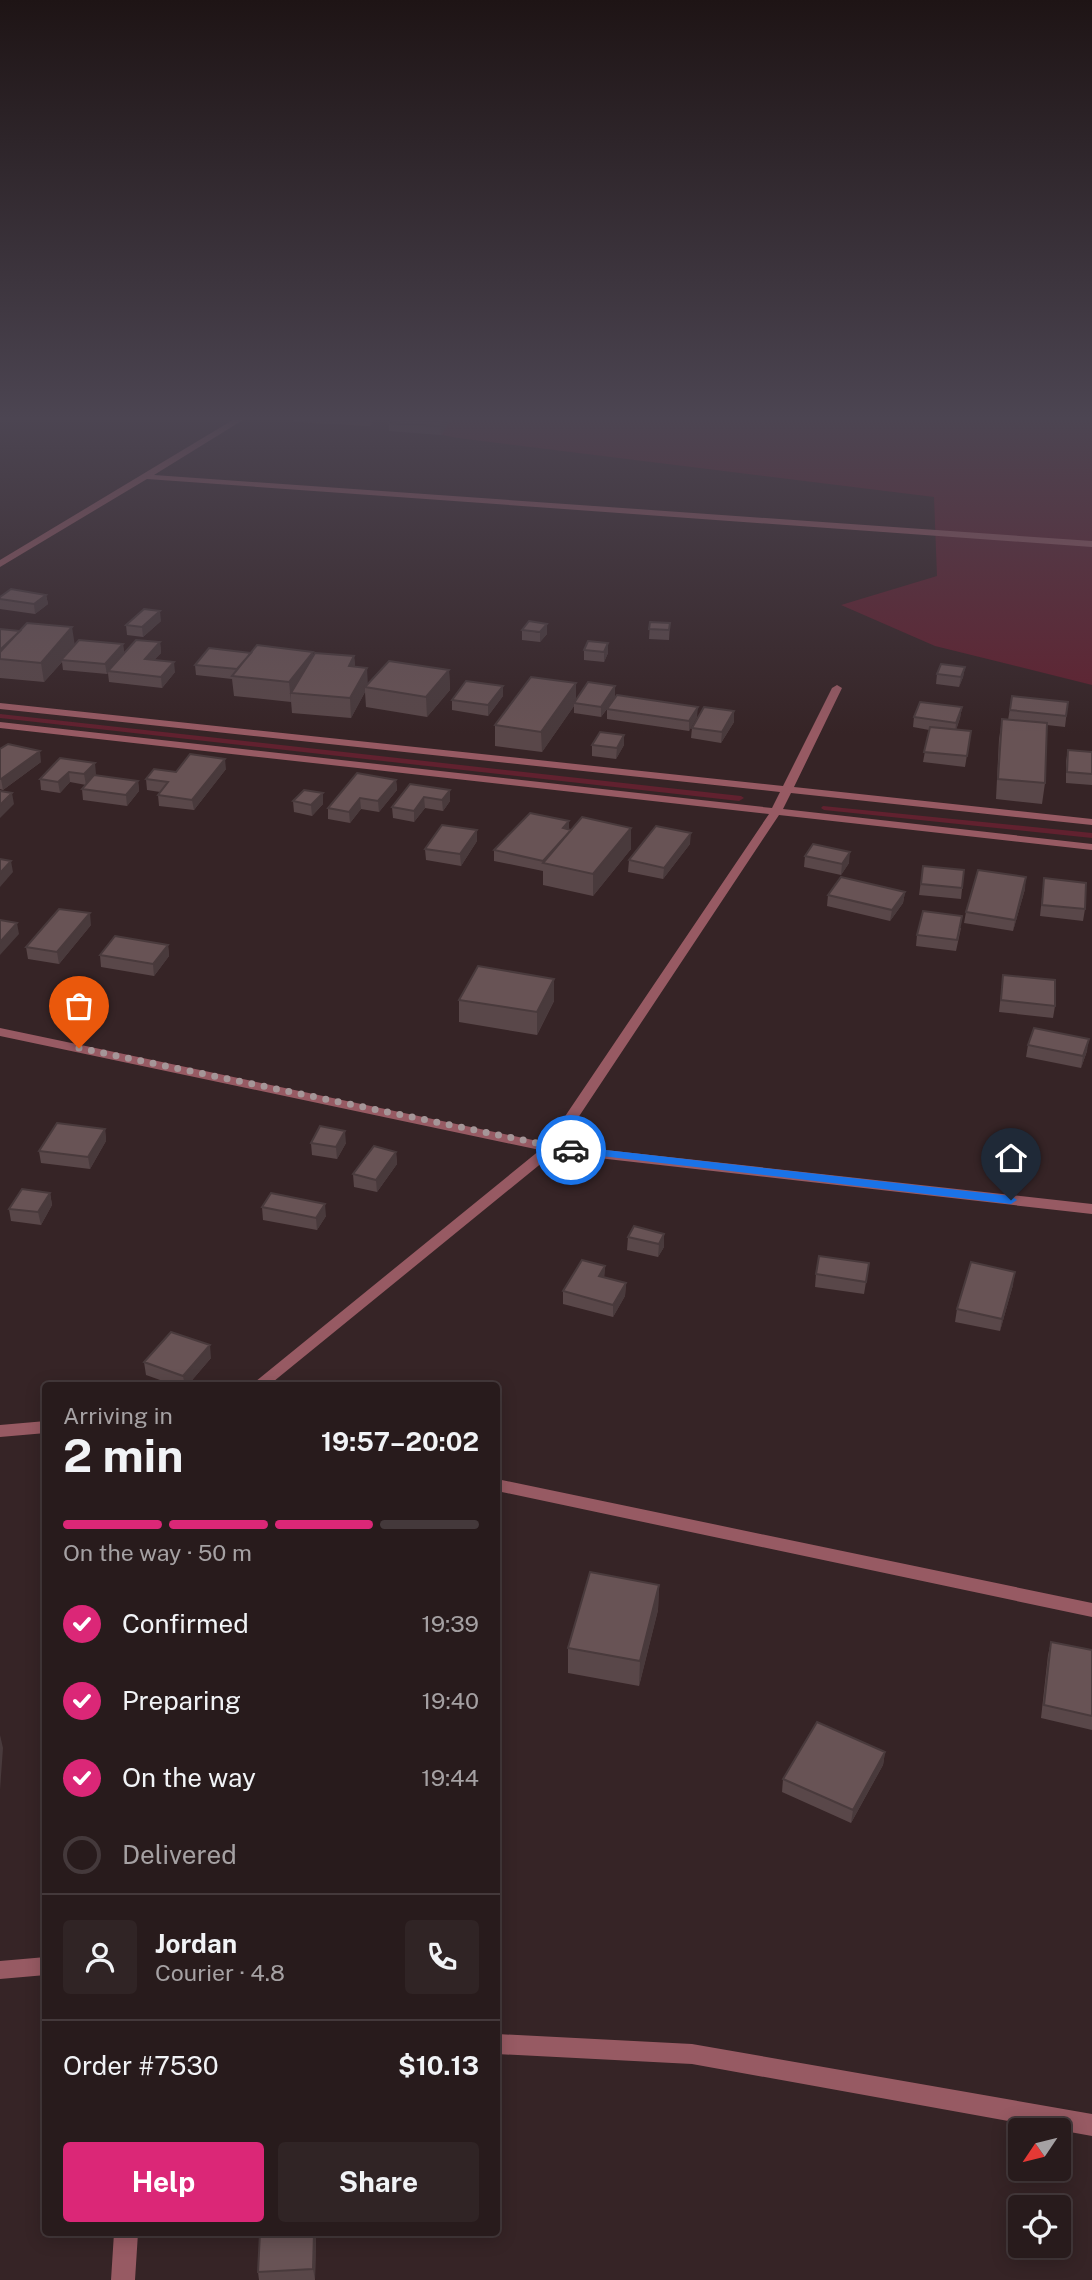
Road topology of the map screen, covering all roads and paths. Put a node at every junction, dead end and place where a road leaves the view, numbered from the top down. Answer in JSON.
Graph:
{"nodes":[{"id":1,"x":73,"y":521,"type":"edge"},
{"id":2,"x":774,"y":521,"type":"edge"},
{"id":3,"x":1092,"y":544,"type":"edge"},
{"id":4,"x":0,"y":565,"type":"edge"},
{"id":5,"x":837,"y":688,"type":"dead end"},
{"id":6,"x":0,"y":706,"type":"edge"},
{"id":7,"x":0,"y":725,"type":"edge"},
{"id":8,"x":787,"y":790,"type":"junction"},
{"id":9,"x":776,"y":811,"type":"junction"},
{"id":10,"x":1092,"y":822,"type":"edge"},
{"id":11,"x":1092,"y":847,"type":"edge"},
{"id":12,"x":0,"y":1032,"type":"edge"},
{"id":13,"x":551,"y":1147,"type":"junction"},
{"id":14,"x":1092,"y":1209,"type":"edge"},
{"id":15,"x":263,"y":1382,"type":"edge"},
{"id":16,"x":42,"y":1427,"type":"edge"},
{"id":17,"x":0,"y":1431,"type":"edge"},
{"id":18,"x":500,"y":1486,"type":"edge"},
{"id":19,"x":1092,"y":1610,"type":"edge"},
{"id":20,"x":42,"y":1966,"type":"edge"},
{"id":21,"x":0,"y":1970,"type":"edge"},
{"id":22,"x":500,"y":2044,"type":"edge"},
{"id":23,"x":1092,"y":2124,"type":"edge"},
{"id":24,"x":125,"y":2236,"type":"edge"},
{"id":25,"x":123,"y":2280,"type":"edge"}],
"edges":[{"from":1,"to":4,"type":"street"},
{"from":2,"to":3,"type":"street"},
{"from":5,"to":8,"type":"street"},
{"from":6,"to":8,"type":"street"},
{"from":7,"to":9,"type":"street"},
{"from":8,"to":9,"type":"street"},
{"from":8,"to":10,"type":"street"},
{"from":9,"to":11,"type":"street"},
{"from":9,"to":13,"type":"street"},
{"from":12,"to":13,"type":"street"},
{"from":13,"to":14,"type":"street"},
{"from":13,"to":15,"type":"street"},
{"from":16,"to":17,"type":"street"},
{"from":18,"to":19,"type":"street"},
{"from":20,"to":21,"type":"street"},
{"from":22,"to":23,"type":"street"},
{"from":24,"to":25,"type":"street"}]}
